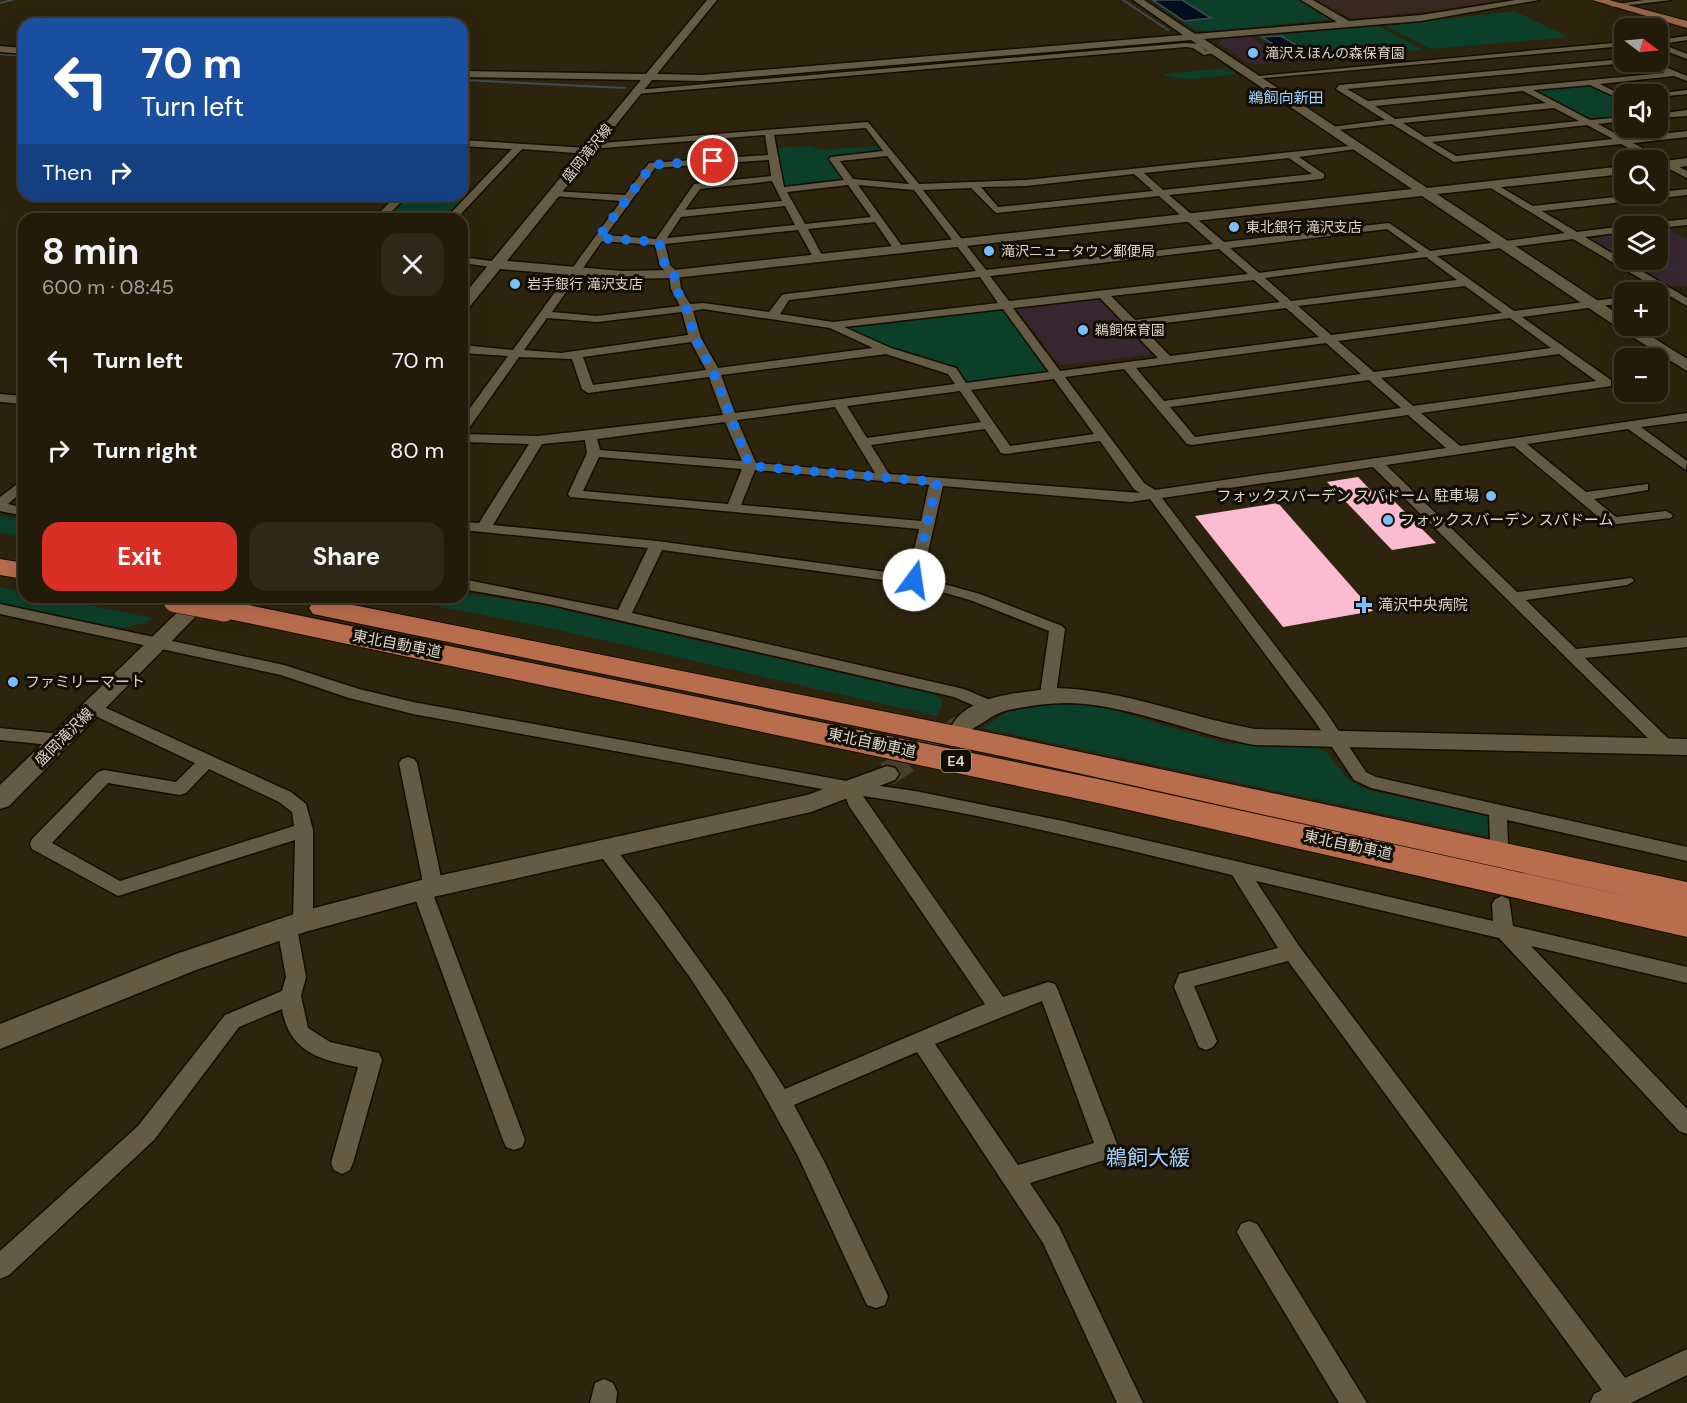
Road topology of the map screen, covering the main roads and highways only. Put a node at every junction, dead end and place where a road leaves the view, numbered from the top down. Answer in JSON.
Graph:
{"nodes":[{"id":1,"x":1597,"y":0,"type":"edge"},
{"id":2,"x":1687,"y":25,"type":"edge"},
{"id":3,"x":0,"y":546,"type":"edge"},
{"id":4,"x":18,"y":550,"type":"edge"},
{"id":5,"x":0,"y":567,"type":"edge"},
{"id":6,"x":18,"y":570,"type":"edge"},
{"id":7,"x":214,"y":603,"type":"edge"},
{"id":8,"x":297,"y":603,"type":"edge"},
{"id":9,"x":1687,"y":896,"type":"edge"},
{"id":10,"x":1687,"y":923,"type":"edge"}],
"edges":[{"from":1,"to":2,"type":"main road"},
{"from":3,"to":4,"type":"highway"},
{"from":5,"to":6,"type":"highway"},
{"from":7,"to":10,"type":"highway","name":"東北自動車道","number":"E4"},
{"from":8,"to":9,"type":"highway","name":"東北自動車道","number":"E4"}]}
